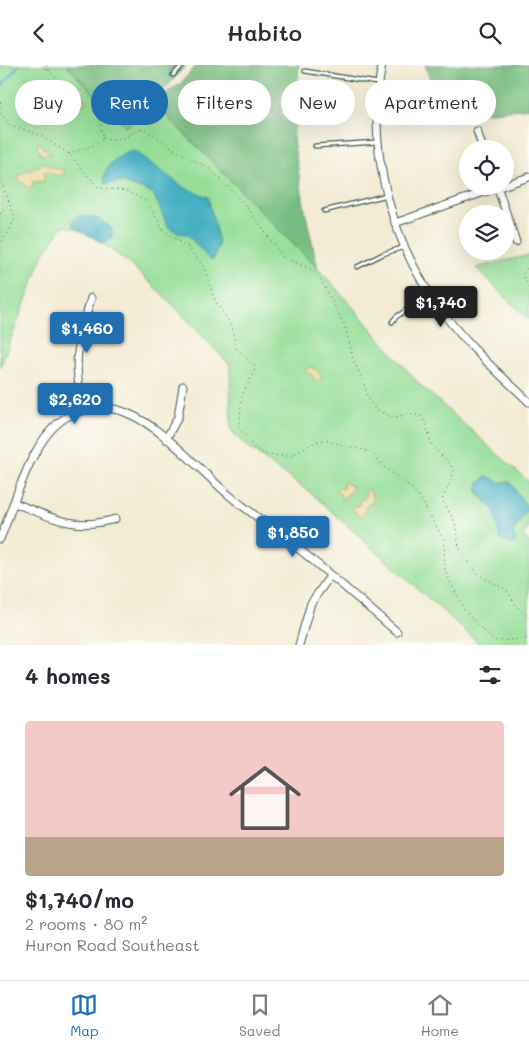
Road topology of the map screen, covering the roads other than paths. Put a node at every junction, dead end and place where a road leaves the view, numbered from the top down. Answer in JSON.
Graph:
{"nodes":[{"id":1,"x":182,"y":65,"type":"edge"},
{"id":2,"x":382,"y":65,"type":"edge"},
{"id":3,"x":305,"y":71,"type":"dead end"},
{"id":4,"x":173,"y":75,"type":"dead end"},
{"id":5,"x":380,"y":80,"type":"edge"},
{"id":6,"x":365,"y":81,"type":"edge"},
{"id":7,"x":379,"y":125,"type":"edge"},
{"id":8,"x":477,"y":131,"type":"dead end"},
{"id":9,"x":480,"y":140,"type":"edge"},
{"id":10,"x":379,"y":142,"type":"junction"},
{"id":11,"x":315,"y":146,"type":"dead end"},
{"id":12,"x":529,"y":177,"type":"edge"},
{"id":13,"x":514,"y":182,"type":"edge"},
{"id":14,"x":387,"y":195,"type":"junction"},
{"id":15,"x":475,"y":195,"type":"edge"},
{"id":16,"x":503,"y":195,"type":"edge"},
{"id":17,"x":324,"y":211,"type":"dead end"},
{"id":18,"x":396,"y":223,"type":"junction"},
{"id":19,"x":516,"y":242,"type":"dead end"},
{"id":20,"x":404,"y":247,"type":"junction"},
{"id":21,"x":357,"y":267,"type":"dead end"},
{"id":22,"x":430,"y":294,"type":"junction"},
{"id":23,"x":91,"y":298,"type":"dead end"},
{"id":24,"x":392,"y":322,"type":"dead end"},
{"id":25,"x":183,"y":386,"type":"dead end"},
{"id":26,"x":529,"y":402,"type":"edge"},
{"id":27,"x":84,"y":410,"type":"junction"},
{"id":28,"x":166,"y":439,"type":"junction"},
{"id":29,"x":15,"y":503,"type":"junction"},
{"id":30,"x":115,"y":519,"type":"dead end"},
{"id":31,"x":0,"y":539,"type":"edge"},
{"id":32,"x":330,"y":576,"type":"junction"},
{"id":33,"x":397,"y":632,"type":"dead end"},
{"id":34,"x":299,"y":645,"type":"edge"}],
"edges":[{"from":1,"to":4,"type":"lane"},
{"from":2,"to":5,"type":"street"},
{"from":3,"to":6,"type":"lane"},
{"from":7,"to":10,"type":"street"},
{"from":8,"to":9,"type":"street"},
{"from":10,"to":11,"type":"lane"},
{"from":10,"to":14,"type":"street"},
{"from":12,"to":13,"type":"street"},
{"from":14,"to":17,"type":"lane"},
{"from":14,"to":18,"type":"street"},
{"from":15,"to":18,"type":"street"},
{"from":16,"to":19,"type":"street"},
{"from":18,"to":20,"type":"street"},
{"from":20,"to":21,"type":"lane"},
{"from":20,"to":22,"type":"street"},
{"from":22,"to":24,"type":"lane"},
{"from":22,"to":26,"type":"street"},
{"from":23,"to":27,"type":"street"},
{"from":25,"to":28,"type":"street"},
{"from":27,"to":28,"type":"street"},
{"from":27,"to":29,"type":"street"},
{"from":28,"to":32,"type":"street"},
{"from":29,"to":30,"type":"street"},
{"from":29,"to":31,"type":"street"},
{"from":32,"to":33,"type":"street"},
{"from":32,"to":34,"type":"street"}]}
